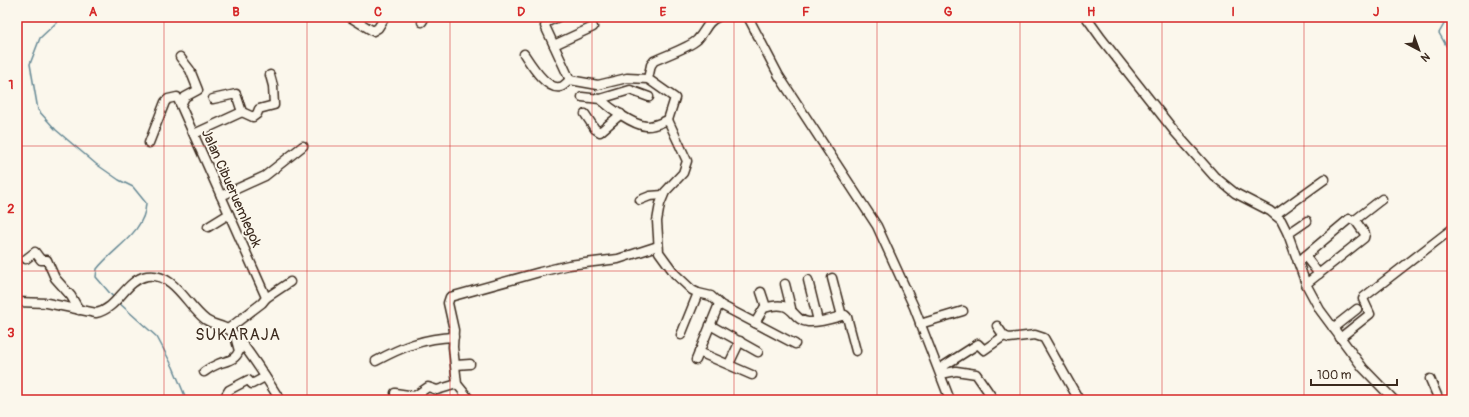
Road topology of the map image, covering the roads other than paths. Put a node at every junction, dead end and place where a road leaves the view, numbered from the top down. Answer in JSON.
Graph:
{"nodes":[{"id":1,"x":350,"y":17,"type":"edge"},
{"id":2,"x":386,"y":17,"type":"edge"},
{"id":3,"x":558,"y":17,"type":"edge"},
{"id":4,"x":718,"y":17,"type":"edge"},
{"id":5,"x":748,"y":17,"type":"edge"},
{"id":6,"x":1090,"y":18,"type":"edge"},
{"id":7,"x":593,"y":27,"type":"dead end"},
{"id":8,"x":554,"y":45,"type":"junction"},
{"id":9,"x":524,"y":54,"type":"dead end"},
{"id":10,"x":180,"y":57,"type":"dead end"},
{"id":11,"x":270,"y":75,"type":"dead end"},
{"id":12,"x":648,"y":79,"type":"junction"},
{"id":13,"x":570,"y":80,"type":"junction"},
{"id":14,"x":582,"y":97,"type":"dead end"},
{"id":15,"x":649,"y":97,"type":"dead end"},
{"id":16,"x":213,"y":99,"type":"dead end"},
{"id":17,"x":600,"y":99,"type":"junction"},
{"id":18,"x":181,"y":105,"type":"junction"},
{"id":19,"x":242,"y":112,"type":"junction"},
{"id":20,"x":585,"y":114,"type":"dead end"},
{"id":21,"x":621,"y":114,"type":"junction"},
{"id":22,"x":668,"y":120,"type":"junction"},
{"id":23,"x":194,"y":134,"type":"junction"},
{"id":24,"x":149,"y":143,"type":"dead end"},
{"id":25,"x":303,"y":146,"type":"dead end"},
{"id":26,"x":1325,"y":179,"type":"dead end"},
{"id":27,"x":663,"y":195,"type":"junction"},
{"id":28,"x":221,"y":196,"type":"junction"},
{"id":29,"x":1382,"y":199,"type":"dead end"},
{"id":30,"x":640,"y":200,"type":"dead end"},
{"id":31,"x":229,"y":214,"type":"junction"},
{"id":32,"x":1276,"y":215,"type":"junction"},
{"id":33,"x":1355,"y":220,"type":"junction"},
{"id":34,"x":1307,"y":221,"type":"dead end"},
{"id":35,"x":208,"y":227,"type":"dead end"},
{"id":36,"x":1452,"y":229,"type":"edge"},
{"id":37,"x":1288,"y":234,"type":"junction"},
{"id":38,"x":658,"y":246,"type":"junction"},
{"id":39,"x":1305,"y":256,"type":"junction"},
{"id":40,"x":26,"y":259,"type":"dead end"},
{"id":41,"x":1298,"y":262,"type":"junction"},
{"id":42,"x":1319,"y":274,"type":"junction"},
{"id":43,"x":832,"y":278,"type":"dead end"},
{"id":44,"x":808,"y":280,"type":"dead end"},
{"id":45,"x":290,"y":282,"type":"dead end"},
{"id":46,"x":785,"y":284,"type":"dead end"},
{"id":47,"x":1306,"y":284,"type":"junction"},
{"id":48,"x":761,"y":292,"type":"dead end"},
{"id":49,"x":698,"y":294,"type":"junction"},
{"id":50,"x":266,"y":298,"type":"junction"},
{"id":51,"x":17,"y":302,"type":"edge"},
{"id":52,"x":719,"y":304,"type":"junction"},
{"id":53,"x":766,"y":307,"type":"junction"},
{"id":54,"x":790,"y":308,"type":"junction"},
{"id":55,"x":1357,"y":309,"type":"dead end"},
{"id":56,"x":78,"y":310,"type":"junction"},
{"id":57,"x":963,"y":311,"type":"dead end"},
{"id":58,"x":842,"y":316,"type":"junction"},
{"id":59,"x":818,"y":321,"type":"junction"},
{"id":60,"x":755,"y":323,"type":"junction"},
{"id":61,"x":920,"y":324,"type":"junction"},
{"id":62,"x":710,"y":325,"type":"junction"},
{"id":63,"x":997,"y":326,"type":"dead end"},
{"id":64,"x":1333,"y":328,"type":"junction"},
{"id":65,"x":228,"y":329,"type":"junction"},
{"id":66,"x":680,"y":335,"type":"dead end"},
{"id":67,"x":1004,"y":336,"type":"junction"},
{"id":68,"x":237,"y":337,"type":"junction"},
{"id":69,"x":454,"y":337,"type":"junction"},
{"id":70,"x":1340,"y":338,"type":"junction"},
{"id":71,"x":740,"y":341,"type":"junction"},
{"id":72,"x":795,"y":344,"type":"dead end"},
{"id":73,"x":856,"y":351,"type":"dead end"},
{"id":74,"x":758,"y":352,"type":"dead end"},
{"id":75,"x":376,"y":361,"type":"dead end"},
{"id":76,"x":470,"y":364,"type":"dead end"},
{"id":77,"x":729,"y":364,"type":"junction"},
{"id":78,"x":456,"y":365,"type":"junction"},
{"id":79,"x":940,"y":371,"type":"junction"},
{"id":80,"x":204,"y":372,"type":"dead end"},
{"id":81,"x":752,"y":375,"type":"dead end"},
{"id":82,"x":265,"y":377,"type":"junction"},
{"id":83,"x":1430,"y":379,"type":"dead end"},
{"id":84,"x":457,"y":384,"type":"junction"},
{"id":85,"x":395,"y":393,"type":"dead end"},
{"id":86,"x":227,"y":400,"type":"edge"},
{"id":87,"x":280,"y":400,"type":"edge"},
{"id":88,"x":470,"y":400,"type":"edge"},
{"id":89,"x":950,"y":400,"type":"edge"},
{"id":90,"x":994,"y":400,"type":"edge"},
{"id":91,"x":1079,"y":400,"type":"edge"},
{"id":92,"x":1394,"y":400,"type":"edge"},
{"id":93,"x":1439,"y":400,"type":"edge"}],
"edges":[{"from":1,"to":2,"type":"street"},
{"from":3,"to":8,"type":"street"},
{"from":4,"to":12,"type":"street"},
{"from":5,"to":61,"type":"street"},
{"from":6,"to":32,"type":"street"},
{"from":7,"to":8,"type":"street"},
{"from":8,"to":13,"type":"street"},
{"from":9,"to":13,"type":"street"},
{"from":10,"to":18,"type":"street"},
{"from":11,"to":19,"type":"street"},
{"from":12,"to":13,"type":"street"},
{"from":12,"to":22,"type":"street"},
{"from":14,"to":17,"type":"street"},
{"from":15,"to":17,"type":"street"},
{"from":16,"to":19,"type":"street"},
{"from":17,"to":21,"type":"street"},
{"from":18,"to":23,"type":"street","name":"Jalan Cibueruemlegok"},
{"from":18,"to":24,"type":"street"},
{"from":19,"to":23,"type":"street"},
{"from":20,"to":21,"type":"street"},
{"from":21,"to":22,"type":"street"},
{"from":22,"to":27,"type":"street"},
{"from":23,"to":28,"type":"street","name":"Jalan Cibueruemlegok"},
{"from":25,"to":28,"type":"street"},
{"from":26,"to":32,"type":"street"},
{"from":27,"to":30,"type":"street"},
{"from":27,"to":38,"type":"street"},
{"from":28,"to":31,"type":"street","name":"Jalan Cibueruemlegok"},
{"from":29,"to":33,"type":"street"},
{"from":31,"to":35,"type":"street"},
{"from":31,"to":50,"type":"street","name":"Jalan Cibueruemlegok"},
{"from":32,"to":37,"type":"street"},
{"from":33,"to":39,"type":"street"},
{"from":33,"to":42,"type":"street"},
{"from":34,"to":37,"type":"street"},
{"from":36,"to":70,"type":"street"},
{"from":37,"to":41,"type":"street"},
{"from":38,"to":49,"type":"street"},
{"from":38,"to":69,"type":"street"},
{"from":39,"to":41,"type":"street"},
{"from":39,"to":42,"type":"street"},
{"from":40,"to":56,"type":"street"},
{"from":41,"to":47,"type":"street"},
{"from":42,"to":47,"type":"street"},
{"from":43,"to":58,"type":"street"},
{"from":44,"to":59,"type":"street"},
{"from":45,"to":50,"type":"street"},
{"from":46,"to":54,"type":"street"},
{"from":47,"to":64,"type":"street"},
{"from":48,"to":53,"type":"street"},
{"from":49,"to":52,"type":"street"},
{"from":49,"to":66,"type":"street"},
{"from":50,"to":65,"type":"street"},
{"from":51,"to":56,"type":"street"},
{"from":52,"to":60,"type":"street"},
{"from":52,"to":62,"type":"street"},
{"from":53,"to":54,"type":"street"},
{"from":53,"to":60,"type":"street"},
{"from":54,"to":59,"type":"street"},
{"from":55,"to":64,"type":"street"},
{"from":56,"to":65,"type":"street"},
{"from":57,"to":61,"type":"street"},
{"from":58,"to":59,"type":"street"},
{"from":58,"to":73,"type":"street"},
{"from":60,"to":72,"type":"street"},
{"from":61,"to":79,"type":"street"},
{"from":62,"to":71,"type":"street"},
{"from":62,"to":77,"type":"street"},
{"from":63,"to":67,"type":"street"},
{"from":64,"to":70,"type":"street"},
{"from":65,"to":68,"type":"street"},
{"from":67,"to":79,"type":"street"},
{"from":67,"to":91,"type":"street"},
{"from":68,"to":80,"type":"street"},
{"from":68,"to":82,"type":"street"},
{"from":69,"to":75,"type":"street"},
{"from":69,"to":78,"type":"street"},
{"from":70,"to":92,"type":"street"},
{"from":71,"to":74,"type":"street"},
{"from":71,"to":77,"type":"street"},
{"from":76,"to":78,"type":"street"},
{"from":77,"to":81,"type":"street"},
{"from":78,"to":84,"type":"street"},
{"from":79,"to":89,"type":"street"},
{"from":79,"to":90,"type":"street"},
{"from":82,"to":86,"type":"street"},
{"from":82,"to":87,"type":"street"},
{"from":83,"to":93,"type":"street"},
{"from":84,"to":85,"type":"street"},
{"from":84,"to":88,"type":"street"}]}
